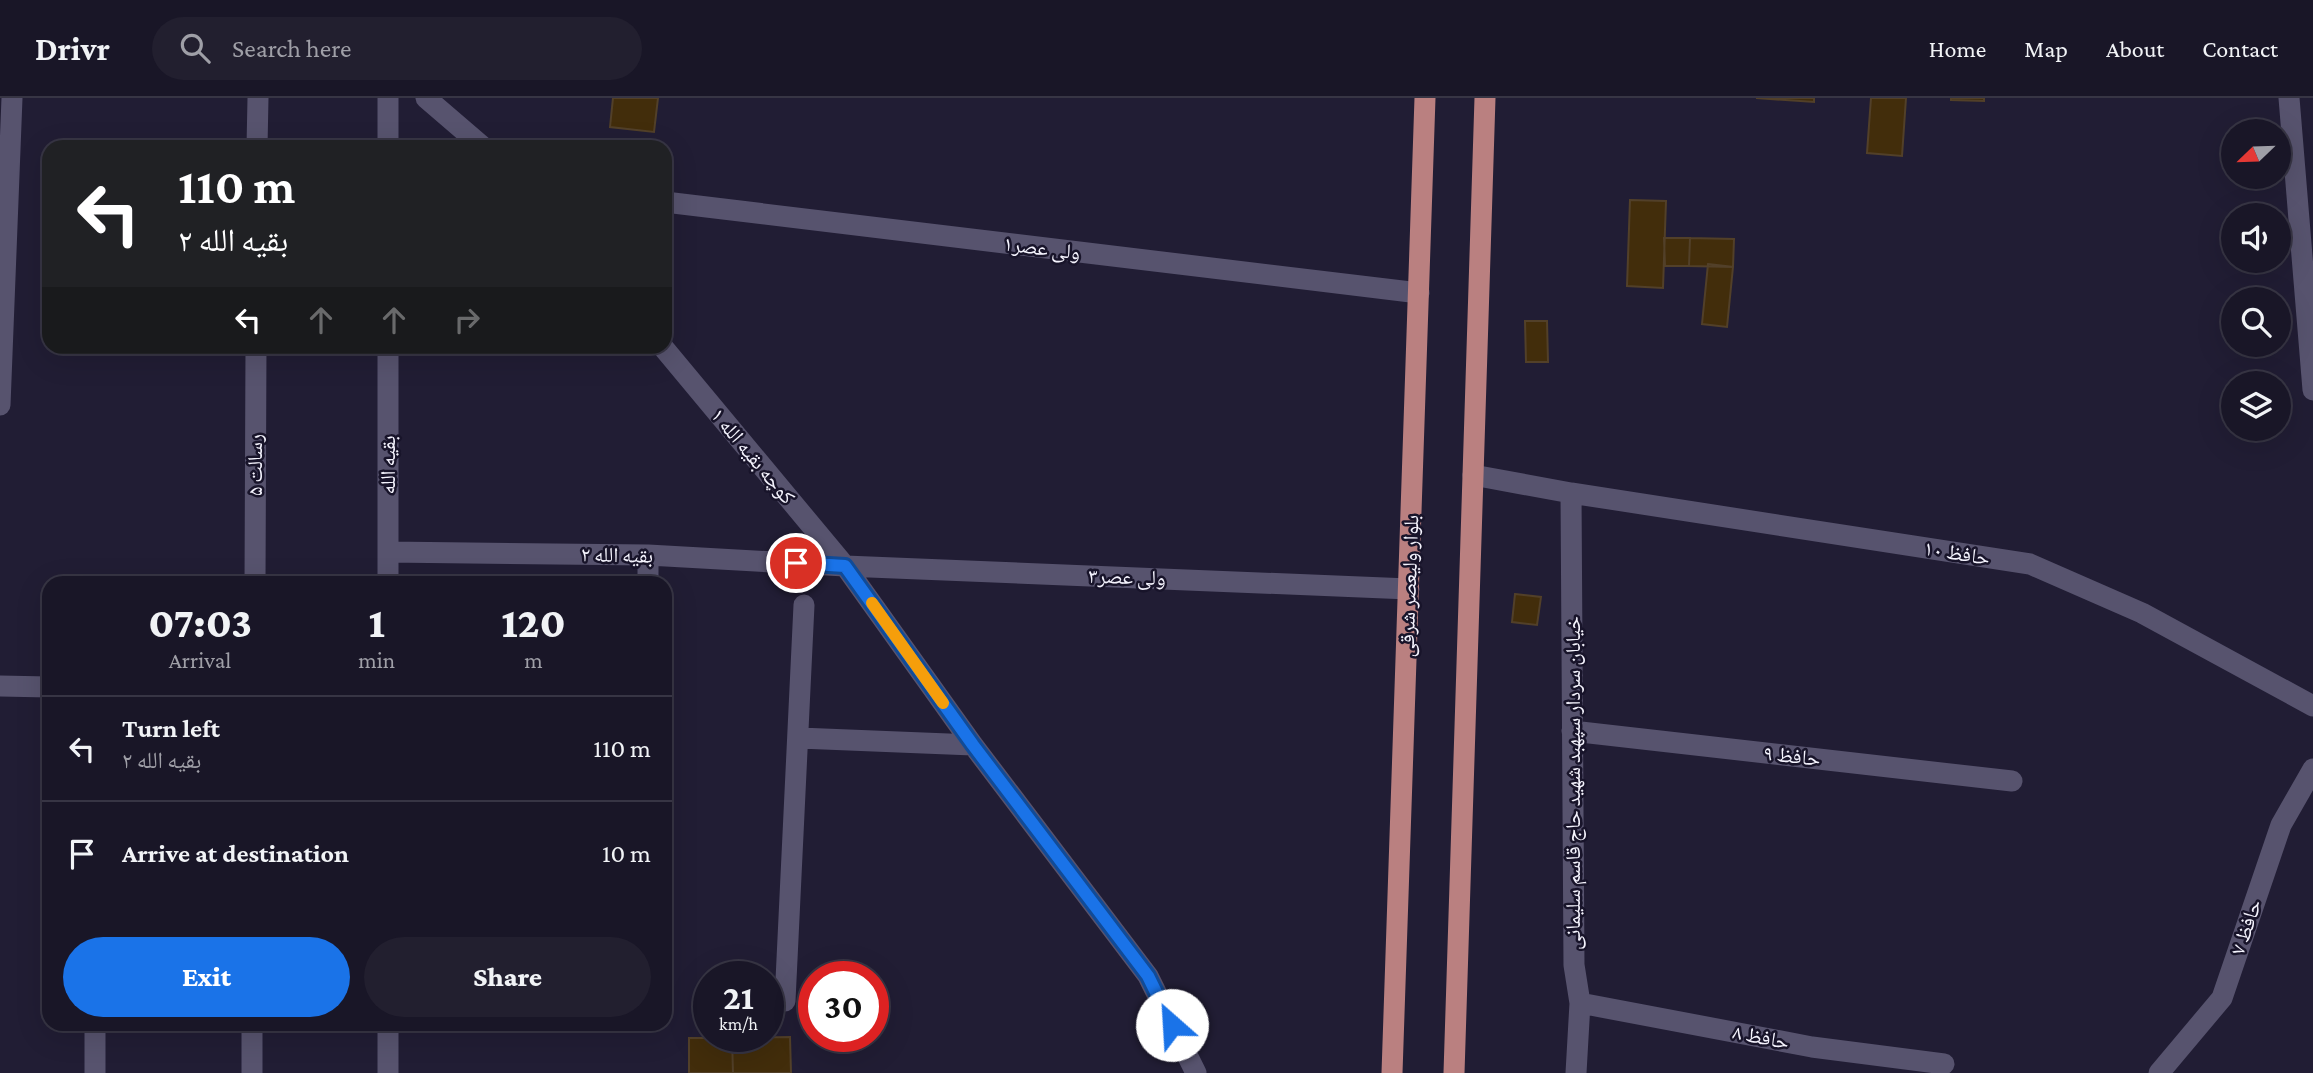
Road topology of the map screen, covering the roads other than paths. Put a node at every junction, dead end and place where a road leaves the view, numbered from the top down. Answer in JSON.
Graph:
{"nodes":[{"id":1,"x":12,"y":98,"type":"edge"},
{"id":2,"x":258,"y":98,"type":"edge"},
{"id":3,"x":388,"y":98,"type":"edge"},
{"id":4,"x":426,"y":98,"type":"edge"},
{"id":5,"x":1425,"y":98,"type":"edge"},
{"id":6,"x":1485,"y":98,"type":"edge"},
{"id":7,"x":2289,"y":98,"type":"edge"},
{"id":8,"x":257,"y":140,"type":"edge"},
{"id":9,"x":388,"y":140,"type":"edge"},
{"id":10,"x":475,"y":140,"type":"edge"},
{"id":11,"x":672,"y":203,"type":"edge"},
{"id":12,"x":1419,"y":293,"type":"junction"},
{"id":13,"x":256,"y":354,"type":"edge"},
{"id":14,"x":388,"y":354,"type":"edge"},
{"id":15,"x":669,"y":354,"type":"edge"},
{"id":16,"x":2313,"y":390,"type":"edge"},
{"id":17,"x":0,"y":405,"type":"edge"},
{"id":18,"x":1473,"y":475,"type":"junction"},
{"id":19,"x":1572,"y":493,"type":"junction"},
{"id":20,"x":388,"y":552,"type":"junction"},
{"id":21,"x":649,"y":555,"type":"junction"},
{"id":22,"x":845,"y":566,"type":"junction"},
{"id":23,"x":255,"y":576,"type":"edge"},
{"id":24,"x":388,"y":576,"type":"edge"},
{"id":25,"x":648,"y":576,"type":"edge"},
{"id":26,"x":1409,"y":589,"type":"junction"},
{"id":27,"x":804,"y":605,"type":"dead end"},
{"id":28,"x":0,"y":686,"type":"edge"},
{"id":29,"x":42,"y":687,"type":"edge"},
{"id":30,"x":2313,"y":706,"type":"edge"},
{"id":31,"x":1572,"y":731,"type":"junction"},
{"id":32,"x":799,"y":738,"type":"junction"},
{"id":33,"x":973,"y":745,"type":"junction"},
{"id":34,"x":2313,"y":769,"type":"edge"},
{"id":35,"x":2012,"y":780,"type":"dead end"},
{"id":36,"x":785,"y":1001,"type":"dead end"},
{"id":37,"x":1580,"y":1003,"type":"junction"},
{"id":38,"x":95,"y":1031,"type":"edge"},
{"id":39,"x":253,"y":1031,"type":"edge"},
{"id":40,"x":388,"y":1031,"type":"edge"},
{"id":41,"x":1944,"y":1064,"type":"dead end"},
{"id":42,"x":95,"y":1073,"type":"edge"},
{"id":43,"x":252,"y":1073,"type":"edge"},
{"id":44,"x":388,"y":1073,"type":"edge"},
{"id":45,"x":1196,"y":1073,"type":"edge"},
{"id":46,"x":1392,"y":1073,"type":"edge"},
{"id":47,"x":1454,"y":1073,"type":"edge"},
{"id":48,"x":1576,"y":1073,"type":"edge"},
{"id":49,"x":2158,"y":1073,"type":"edge"}],
"edges":[{"from":1,"to":17,"type":"street"},
{"from":2,"to":8,"type":"street"},
{"from":3,"to":9,"type":"street"},
{"from":4,"to":10,"type":"street"},
{"from":5,"to":12,"type":"main road","name":"بلوار ولیعصر شرقی"},
{"from":6,"to":18,"type":"main road"},
{"from":7,"to":16,"type":"street"},
{"from":11,"to":12,"type":"street","name":"ولی عصر۱"},
{"from":12,"to":26,"type":"main road","name":"بلوار ولیعصر شرقی"},
{"from":13,"to":23,"type":"street","name":"رسالت ۵"},
{"from":14,"to":20,"type":"street","name":"بقیه الله"},
{"from":15,"to":22,"type":"street","name":"کوچه بقیه الله ۱"},
{"from":18,"to":19,"type":"street","name":"حافظ ۱۰"},
{"from":18,"to":47,"type":"main road"},
{"from":19,"to":30,"type":"street","name":"حافظ ۱۰"},
{"from":19,"to":31,"type":"street","name":"خیابان سردار سپهبد شهید حاج قاسم سلیمانی"},
{"from":20,"to":21,"type":"street","name":"بقیه الله ۲"},
{"from":20,"to":24,"type":"street","name":"بقیه الله"},
{"from":21,"to":22,"type":"street","name":"بقیه الله ۲"},
{"from":21,"to":25,"type":"street"},
{"from":22,"to":26,"type":"street","name":"ولی عصر۳"},
{"from":22,"to":33,"type":"street","name":"کوچه بقیه الله ۱"},
{"from":26,"to":46,"type":"main road","name":"بلوار ولیعصر شرقی"},
{"from":27,"to":32,"type":"street"},
{"from":28,"to":29,"type":"street"},
{"from":31,"to":35,"type":"street","name":"حافظ ۹"},
{"from":31,"to":37,"type":"street","name":"خیابان سردار سپهبد شهید حاج قاسم سلیمانی"},
{"from":32,"to":33,"type":"street"},
{"from":32,"to":36,"type":"street"},
{"from":33,"to":45,"type":"street","name":"کوچه بقیه الله ۱"},
{"from":34,"to":49,"type":"street","name":"حافظ ۷"},
{"from":37,"to":41,"type":"street","name":"حافظ ۸"},
{"from":37,"to":48,"type":"street","name":"خیابان سردار سپهبد شهید حاج قاسم سلیمانی"},
{"from":38,"to":42,"type":"street"},
{"from":39,"to":43,"type":"street"},
{"from":40,"to":44,"type":"street"}]}
